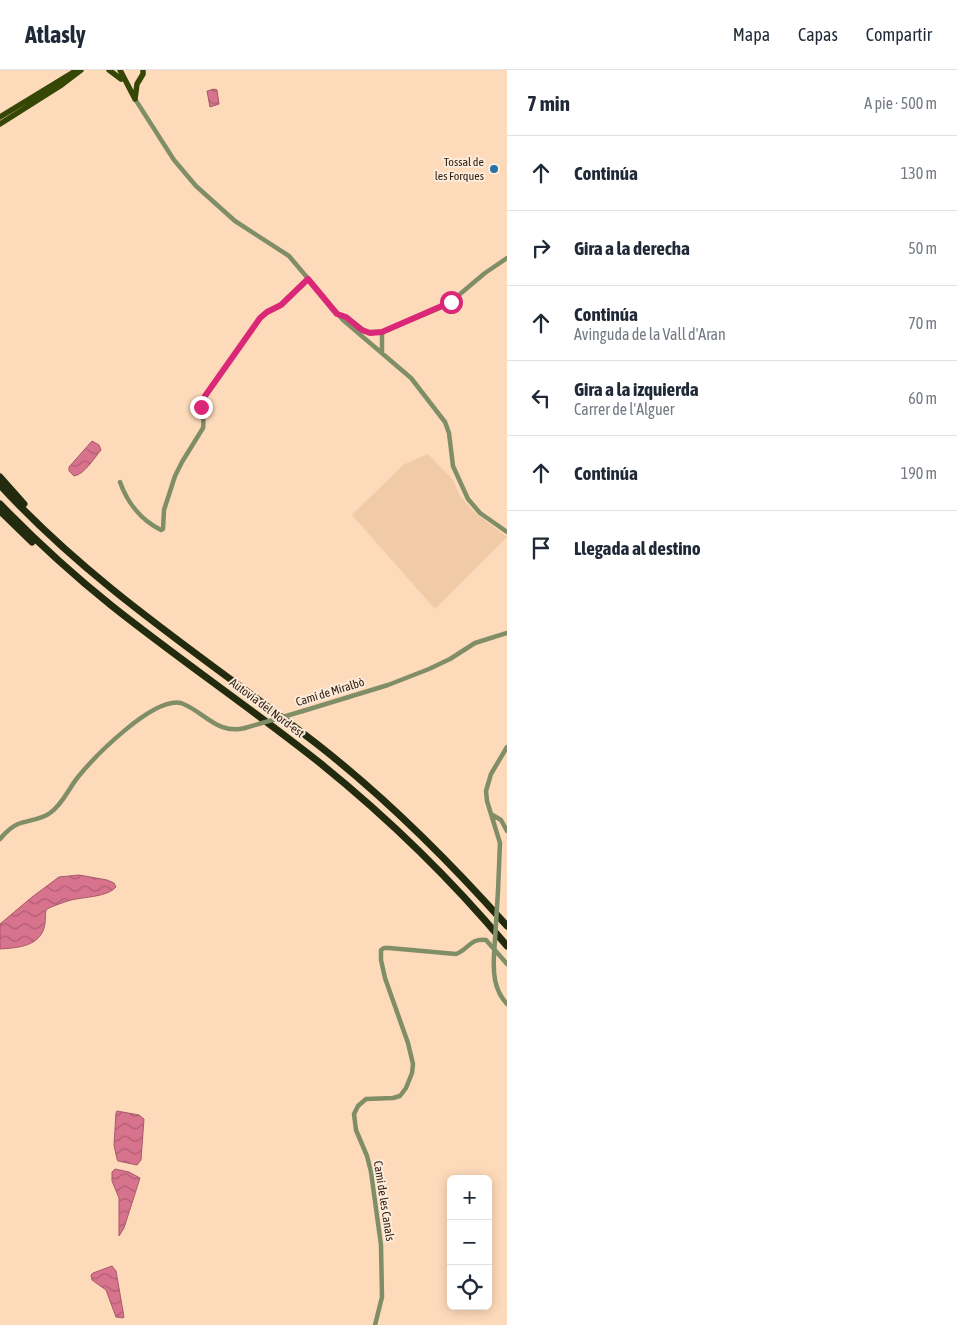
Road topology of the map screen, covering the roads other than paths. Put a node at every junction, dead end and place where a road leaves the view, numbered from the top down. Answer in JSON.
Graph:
{"nodes":[{"id":1,"x":76,"y":70,"type":"edge"},
{"id":2,"x":81,"y":70,"type":"edge"},
{"id":3,"x":109,"y":70,"type":"edge"},
{"id":4,"x":120,"y":70,"type":"edge"},
{"id":5,"x":143,"y":70,"type":"edge"},
{"id":6,"x":70,"y":72,"type":"edge"},
{"id":7,"x":124,"y":77,"type":"junction"},
{"id":8,"x":135,"y":82,"type":"junction"},
{"id":9,"x":128,"y":86,"type":"junction"},
{"id":10,"x":135,"y":99,"type":"junction"},
{"id":11,"x":0,"y":116,"type":"edge"},
{"id":12,"x":0,"y":124,"type":"edge"},
{"id":13,"x":507,"y":258,"type":"edge"},
{"id":14,"x":308,"y":279,"type":"junction"},
{"id":15,"x":337,"y":314,"type":"junction"},
{"id":16,"x":382,"y":332,"type":"junction"},
{"id":17,"x":382,"y":353,"type":"junction"},
{"id":18,"x":0,"y":477,"type":"edge"},
{"id":19,"x":120,"y":482,"type":"dead end"},
{"id":20,"x":0,"y":485,"type":"edge"},
{"id":21,"x":0,"y":504,"type":"edge"},
{"id":22,"x":0,"y":511,"type":"edge"},
{"id":23,"x":507,"y":532,"type":"edge"},
{"id":24,"x":56,"y":540,"type":"junction"},
{"id":25,"x":507,"y":633,"type":"edge"},
{"id":26,"x":178,"y":656,"type":"junction"},
{"id":27,"x":507,"y":747,"type":"edge"},
{"id":28,"x":491,"y":814,"type":"junction"},
{"id":29,"x":507,"y":831,"type":"edge"},
{"id":30,"x":0,"y":839,"type":"edge"},
{"id":31,"x":507,"y":926,"type":"edge"},
{"id":32,"x":507,"y":946,"type":"edge"},
{"id":33,"x":507,"y":964,"type":"edge"},
{"id":34,"x":507,"y":1004,"type":"edge"},
{"id":35,"x":375,"y":1325,"type":"edge"}],
"edges":[{"from":1,"to":6,"type":"main road"},
{"from":2,"to":12,"type":"main road"},
{"from":3,"to":9,"type":"main road"},
{"from":4,"to":7,"type":"main road"},
{"from":5,"to":8,"type":"main road"},
{"from":6,"to":11,"type":"main road"},
{"from":7,"to":8,"type":"main road"},
{"from":7,"to":9,"type":"main road"},
{"from":8,"to":9,"type":"main road"},
{"from":8,"to":10,"type":"main road"},
{"from":9,"to":10,"type":"main road"},
{"from":10,"to":14,"type":"street"},
{"from":13,"to":16,"type":"street"},
{"from":14,"to":15,"type":"street"},
{"from":14,"to":19,"type":"street"},
{"from":15,"to":16,"type":"street"},
{"from":15,"to":17,"type":"street"},
{"from":16,"to":17,"type":"street"},
{"from":17,"to":23,"type":"street"},
{"from":18,"to":24,"type":"highway"},
{"from":20,"to":24,"type":"highway","name":"Autovia del Nord-est"},
{"from":21,"to":26,"type":"highway","name":"Autovia del Nord-est"},
{"from":22,"to":26,"type":"highway"},
{"from":24,"to":31,"type":"highway","name":"Autovia del Nord-est"},
{"from":25,"to":30,"type":"street","name":"Camí de Miralbò","bridge":true},
{"from":26,"to":32,"type":"highway","name":"Autovia del Nord-est"},
{"from":27,"to":28,"type":"street"},
{"from":28,"to":29,"type":"street"},
{"from":28,"to":34,"type":"street","bridge":true},
{"from":33,"to":35,"type":"street","name":"Camí de les Canals"}]}
